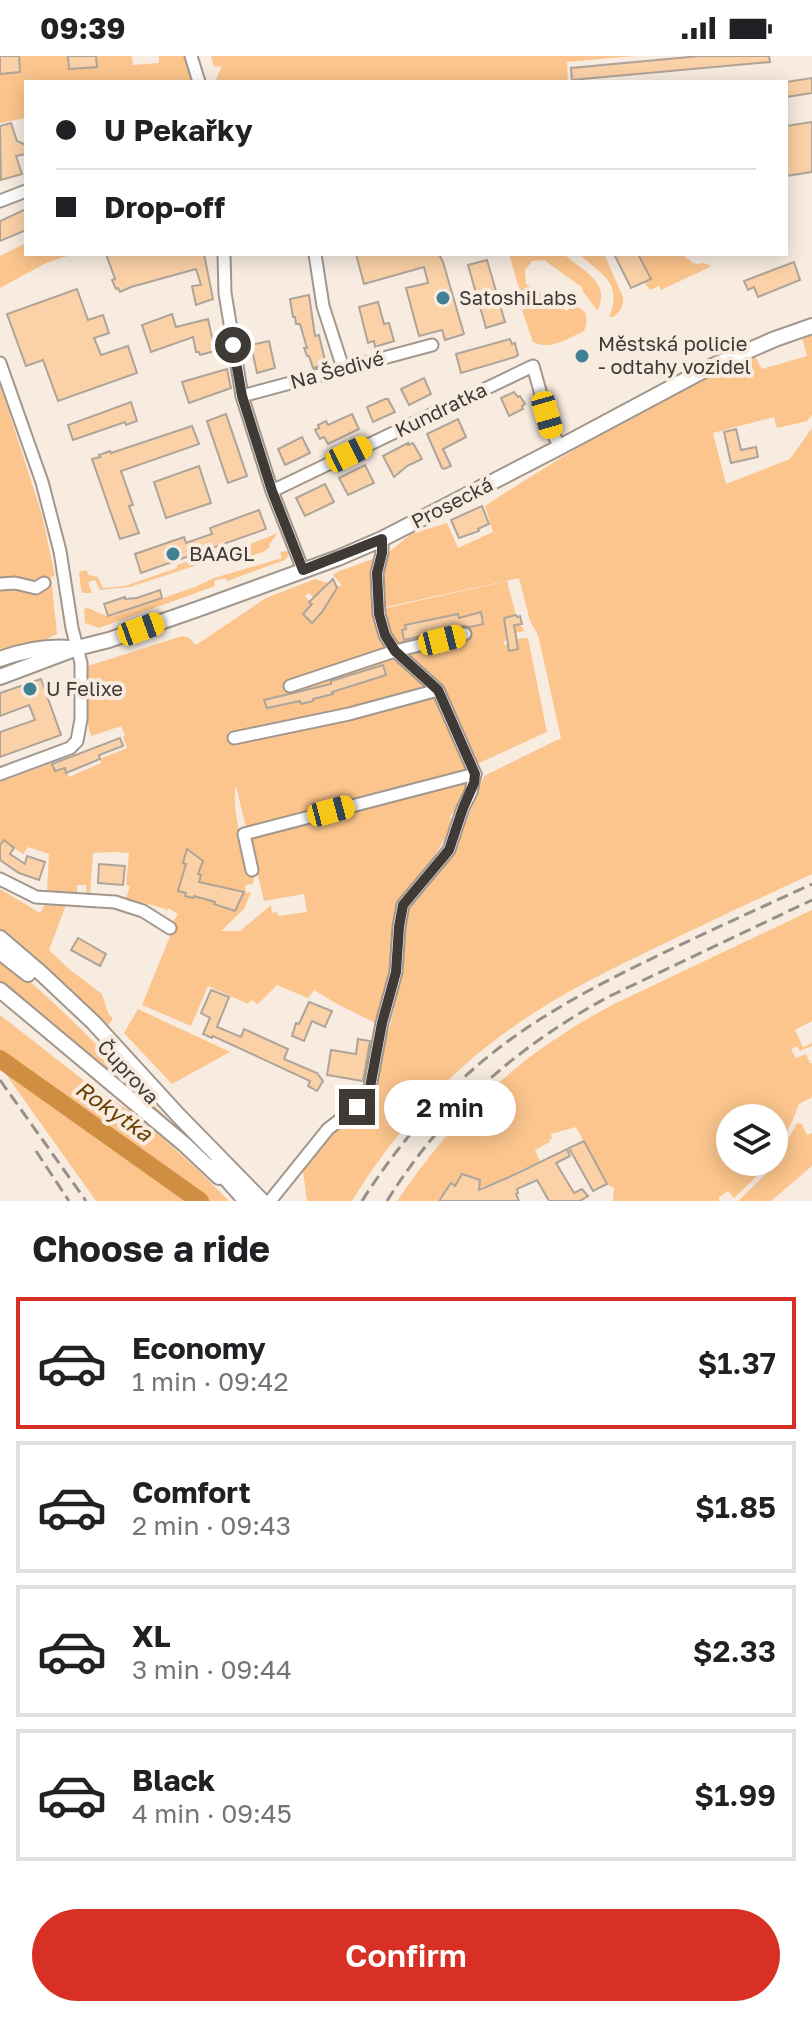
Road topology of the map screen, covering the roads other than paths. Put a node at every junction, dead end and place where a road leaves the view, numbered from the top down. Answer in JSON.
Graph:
{"nodes":[{"id":1,"x":191,"y":56,"type":"edge"},
{"id":2,"x":198,"y":80,"type":"edge"},
{"id":3,"x":24,"y":192,"type":"edge"},
{"id":4,"x":0,"y":201,"type":"edge"},
{"id":5,"x":224,"y":256,"type":"edge"},
{"id":6,"x":315,"y":256,"type":"edge"},
{"id":7,"x":812,"y":326,"type":"edge"},
{"id":8,"x":432,"y":345,"type":"dead end"},
{"id":9,"x":0,"y":363,"type":"edge"},
{"id":10,"x":343,"y":368,"type":"junction"},
{"id":11,"x":242,"y":396,"type":"junction"},
{"id":12,"x":560,"y":447,"type":"junction"},
{"id":13,"x":272,"y":491,"type":"junction"},
{"id":14,"x":382,"y":539,"type":"junction"},
{"id":15,"x":303,"y":570,"type":"junction"},
{"id":16,"x":44,"y":583,"type":"dead end"},
{"id":17,"x":0,"y":584,"type":"edge"},
{"id":18,"x":465,"y":634,"type":"dead end"},
{"id":19,"x":77,"y":648,"type":"junction"},
{"id":20,"x":395,"y":651,"type":"junction"},
{"id":21,"x":0,"y":659,"type":"edge"},
{"id":22,"x":0,"y":677,"type":"edge"},
{"id":23,"x":290,"y":686,"type":"dead end"},
{"id":24,"x":438,"y":690,"type":"junction"},
{"id":25,"x":234,"y":738,"type":"dead end"},
{"id":26,"x":0,"y":774,"type":"edge"},
{"id":27,"x":475,"y":774,"type":"junction"},
{"id":28,"x":252,"y":870,"type":"dead end"},
{"id":29,"x":0,"y":879,"type":"edge"},
{"id":30,"x":170,"y":928,"type":"dead end"},
{"id":31,"x":0,"y":940,"type":"edge"},
{"id":32,"x":0,"y":952,"type":"edge"},
{"id":33,"x":3,"y":992,"type":"edge"},
{"id":34,"x":245,"y":1201,"type":"edge"},
{"id":35,"x":262,"y":1201,"type":"edge"},
{"id":36,"x":270,"y":1201,"type":"edge"}],
"edges":[{"from":1,"to":2,"type":"street"},
{"from":3,"to":4,"type":"street"},
{"from":5,"to":11,"type":"street"},
{"from":6,"to":10,"type":"street"},
{"from":7,"to":12,"type":"main road","name":"Prosecká"},
{"from":8,"to":10,"type":"street","name":"Na Šedivé"},
{"from":9,"to":19,"type":"street"},
{"from":10,"to":11,"type":"street","name":"Na Šedivé"},
{"from":11,"to":13,"type":"street"},
{"from":12,"to":13,"type":"street","name":"Kundratka"},
{"from":12,"to":14,"type":"main road","name":"Prosecká"},
{"from":13,"to":15,"type":"street"},
{"from":14,"to":15,"type":"main road","name":"Prosecká"},
{"from":14,"to":20,"type":"street"},
{"from":15,"to":19,"type":"main road","name":"Prosecká"},
{"from":16,"to":17,"type":"street"},
{"from":18,"to":20,"type":"street"},
{"from":19,"to":21,"type":"main road","name":"Prosecká"},
{"from":19,"to":22,"type":"main road","name":"Prosecká"},
{"from":19,"to":26,"type":"street"},
{"from":20,"to":23,"type":"street"},
{"from":20,"to":24,"type":"street"},
{"from":24,"to":25,"type":"street"},
{"from":24,"to":27,"type":"street"},
{"from":27,"to":28,"type":"street"},
{"from":27,"to":36,"type":"street"},
{"from":29,"to":30,"type":"street"},
{"from":31,"to":35,"type":"main road","name":"Čuprova"},
{"from":32,"to":34,"type":"main road","name":"Čuprova"},
{"from":33,"to":34,"type":"main road","name":"Čuprova"}]}
